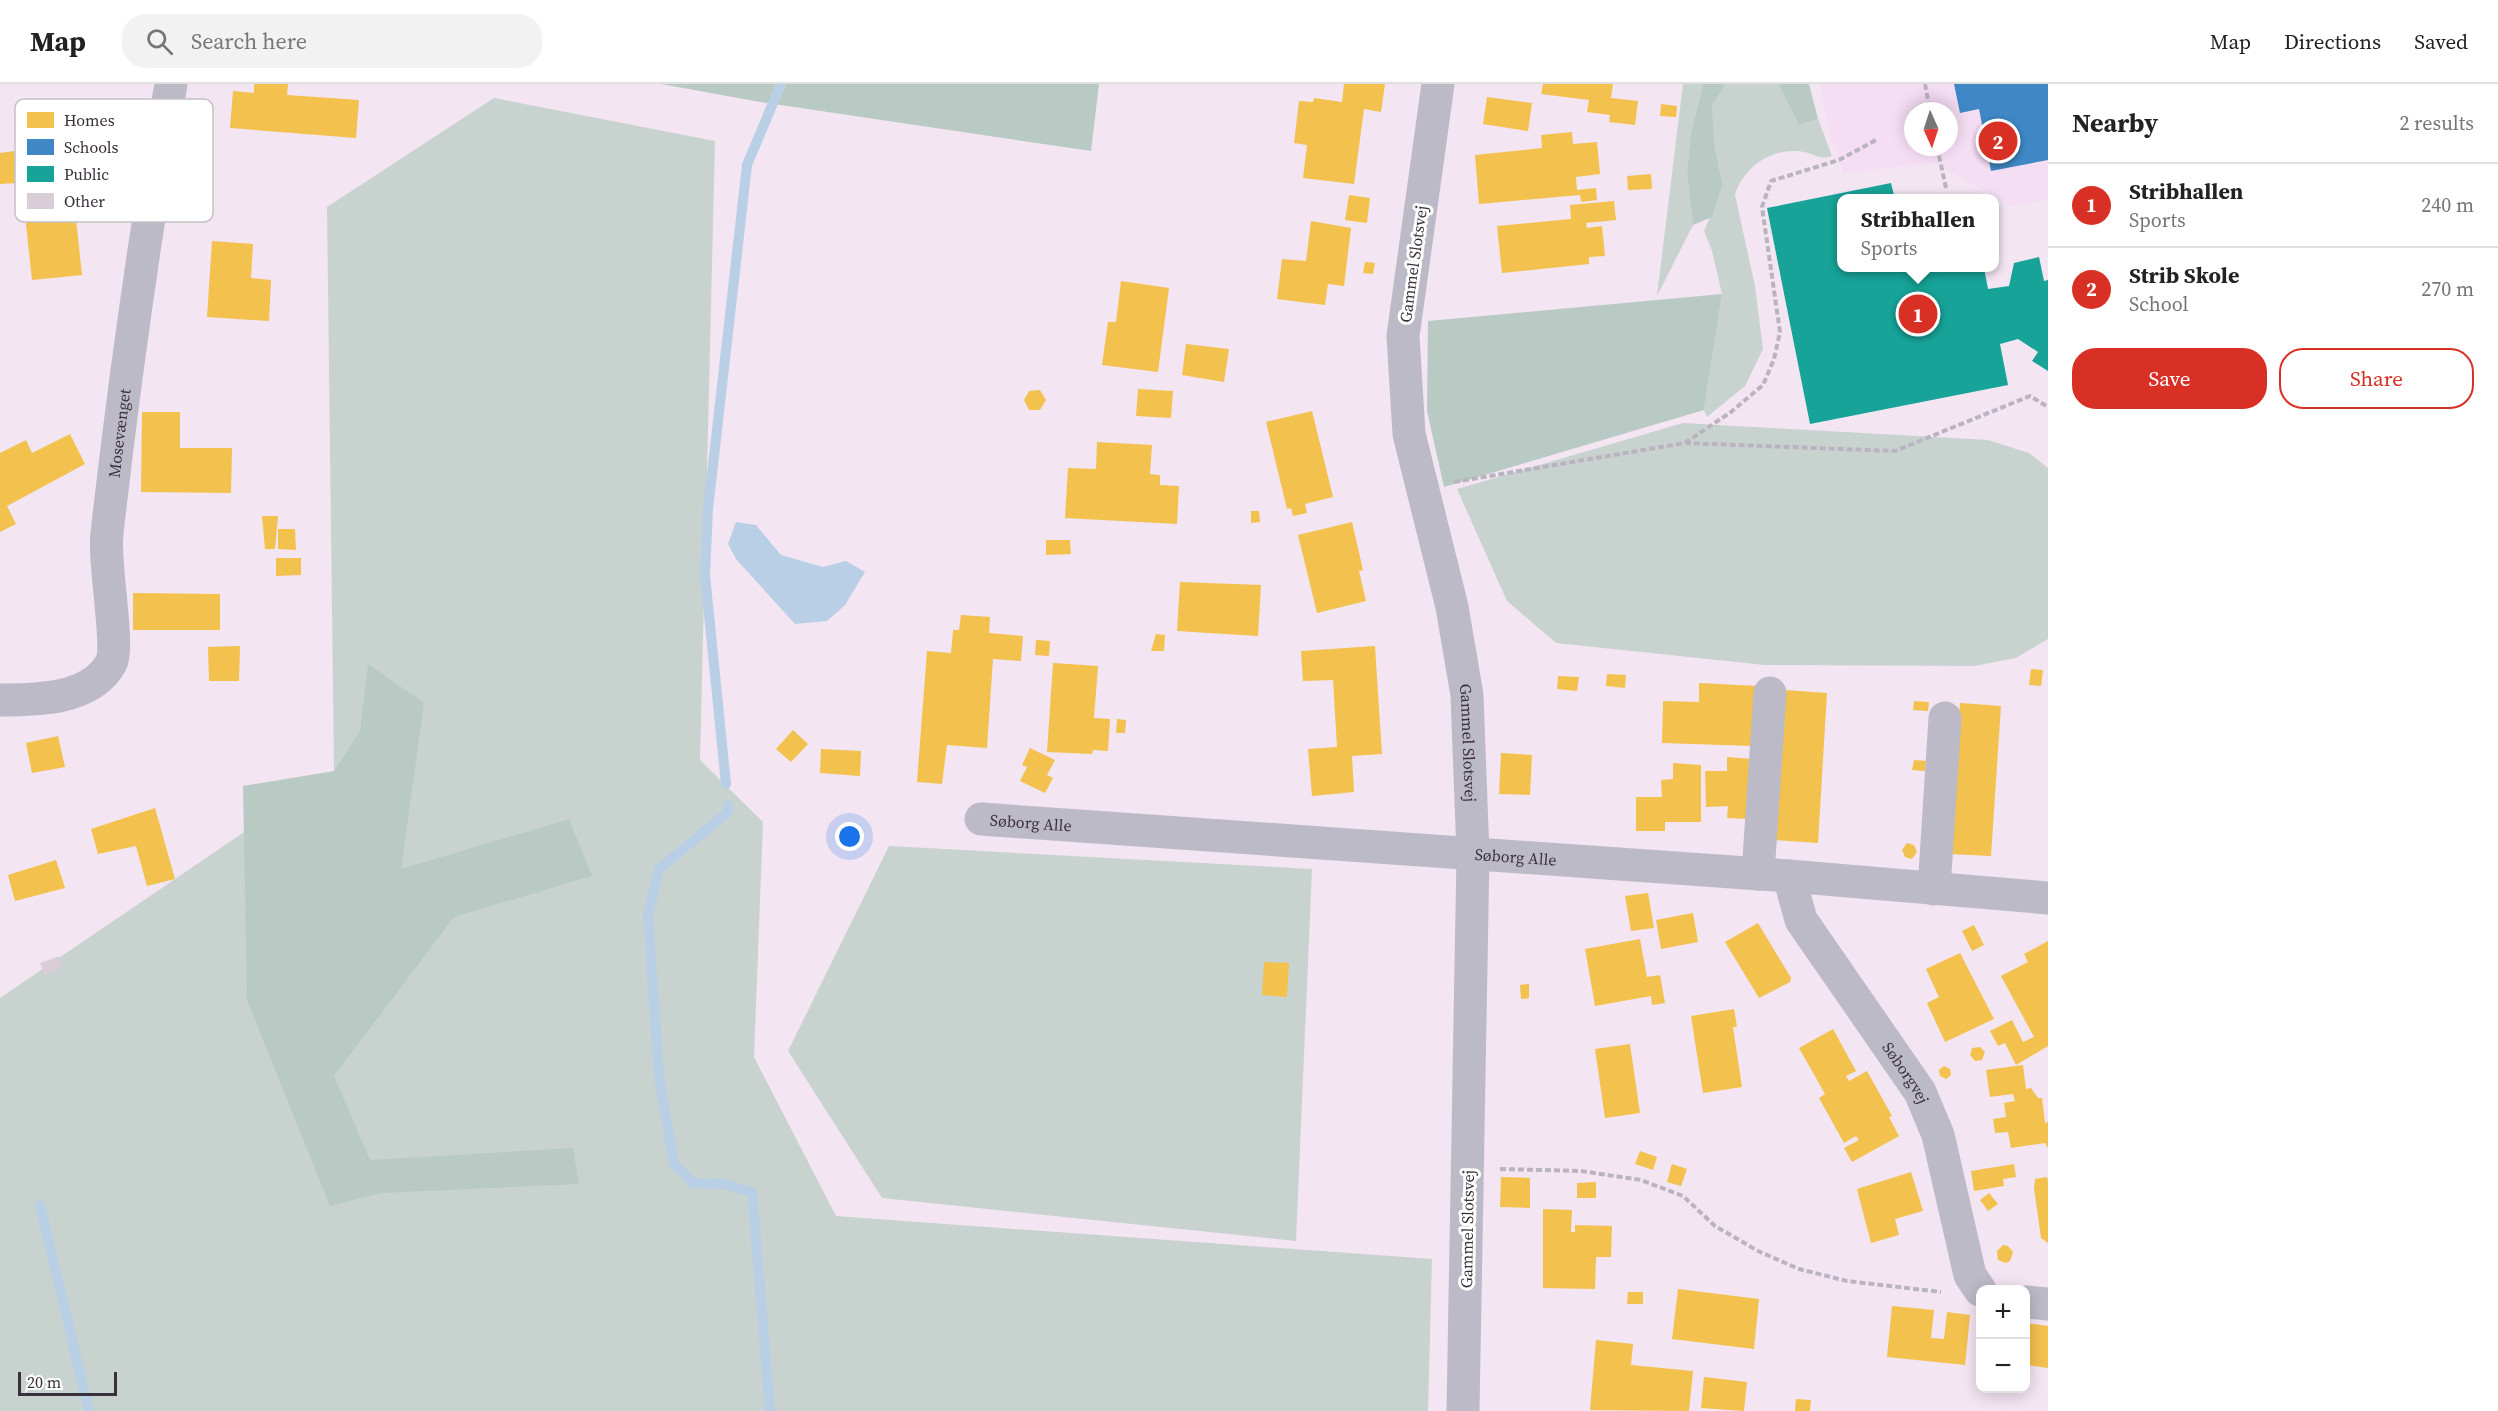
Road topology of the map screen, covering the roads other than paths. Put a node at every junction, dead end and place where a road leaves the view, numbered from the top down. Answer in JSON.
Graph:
{"nodes":[{"id":1,"x":171,"y":84,"type":"edge"},
{"id":2,"x":1438,"y":84,"type":"edge"},
{"id":3,"x":169,"y":99,"type":"edge"},
{"id":4,"x":149,"y":222,"type":"edge"},
{"id":5,"x":1770,"y":693,"type":"dead end"},
{"id":6,"x":0,"y":700,"type":"edge"},
{"id":7,"x":1945,"y":718,"type":"dead end"},
{"id":8,"x":981,"y":819,"type":"dead end"},
{"id":9,"x":1473,"y":854,"type":"junction"},
{"id":10,"x":1774,"y":875,"type":"junction"},
{"id":11,"x":1934,"y":888,"type":"junction"},
{"id":12,"x":2048,"y":898,"type":"edge"},
{"id":13,"x":1966,"y":1292,"type":"edge"},
{"id":14,"x":2030,"y":1302,"type":"edge"},
{"id":15,"x":2048,"y":1304,"type":"edge"},
{"id":16,"x":1463,"y":1411,"type":"edge"}],
"edges":[{"from":1,"to":3,"type":"street","name":"Mosevænget"},
{"from":2,"to":9,"type":"street","name":"Gammel Slotsvej"},
{"from":4,"to":6,"type":"street","name":"Mosevænget"},
{"from":5,"to":10,"type":"street","name":"Søborgvej"},
{"from":7,"to":11,"type":"street"},
{"from":8,"to":9,"type":"street","name":"Søborg Alle"},
{"from":9,"to":10,"type":"street","name":"Søborg Alle"},
{"from":9,"to":16,"type":"street","name":"Gammel Slotsvej"},
{"from":10,"to":11,"type":"street","name":"Søborg Alle"},
{"from":10,"to":13,"type":"street","name":"Søborgvej"},
{"from":11,"to":12,"type":"street","name":"Søborg Alle"},
{"from":14,"to":15,"type":"street"}]}
